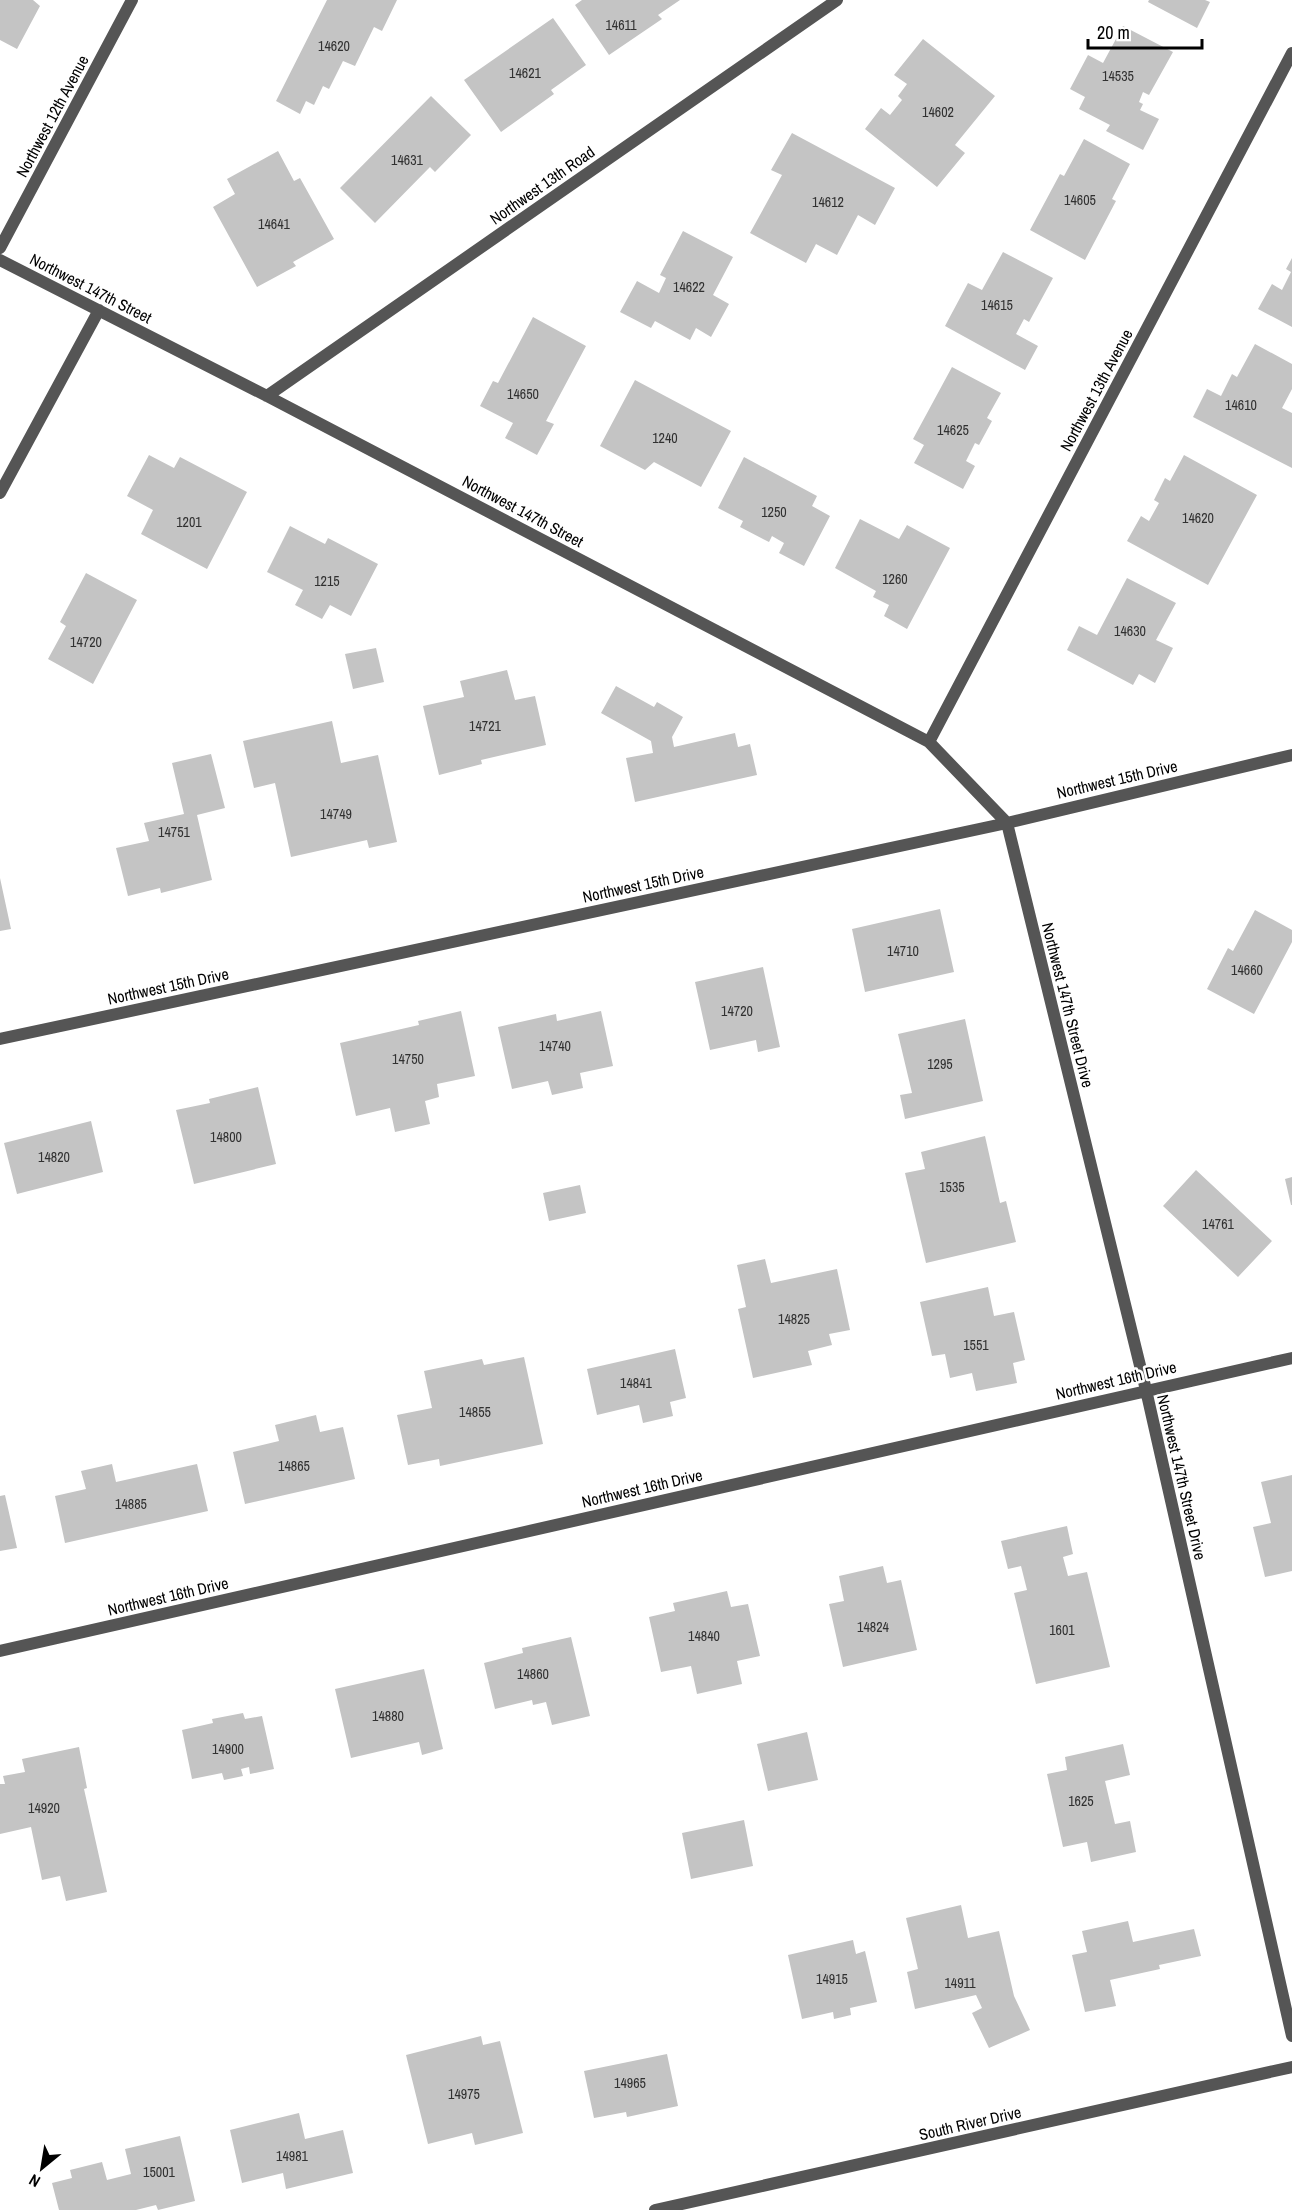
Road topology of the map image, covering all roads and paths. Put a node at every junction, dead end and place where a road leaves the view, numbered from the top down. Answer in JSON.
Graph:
{"nodes":[{"id":1,"x":132,"y":0,"type":"edge"},
{"id":2,"x":837,"y":0,"type":"edge"},
{"id":3,"x":1292,"y":53,"type":"edge"},
{"id":4,"x":0,"y":248,"type":"edge"},
{"id":5,"x":0,"y":260,"type":"edge"},
{"id":6,"x":99,"y":310,"type":"junction"},
{"id":7,"x":267,"y":396,"type":"junction"},
{"id":8,"x":0,"y":493,"type":"edge"},
{"id":9,"x":928,"y":742,"type":"junction"},
{"id":10,"x":1292,"y":755,"type":"edge"},
{"id":11,"x":1007,"y":823,"type":"junction"},
{"id":12,"x":0,"y":1039,"type":"edge"},
{"id":13,"x":1292,"y":1358,"type":"edge"},
{"id":14,"x":1146,"y":1390,"type":"junction"},
{"id":15,"x":0,"y":1651,"type":"edge"},
{"id":16,"x":1292,"y":2036,"type":"edge"},
{"id":17,"x":1292,"y":2067,"type":"edge"},
{"id":18,"x":655,"y":2210,"type":"edge"}],
"edges":[{"from":1,"to":4,"type":"street","name":"Northwest 12th Avenue"},
{"from":2,"to":7,"type":"street","name":"Northwest 13th Road"},
{"from":3,"to":9,"type":"street","name":"Northwest 13th Avenue"},
{"from":5,"to":6,"type":"street","name":"Northwest 147th Street"},
{"from":6,"to":7,"type":"street","name":"Northwest 147th Street"},
{"from":6,"to":8,"type":"street"},
{"from":7,"to":9,"type":"street","name":"Northwest 147th Street"},
{"from":9,"to":11,"type":"street","name":"Northwest 147th Street"},
{"from":10,"to":11,"type":"street","name":"Northwest 15th Drive"},
{"from":11,"to":12,"type":"street","name":"Northwest 15th Drive"},
{"from":11,"to":14,"type":"street","name":"Northwest 147th Street Drive"},
{"from":13,"to":14,"type":"street","name":"Northwest 16th Drive"},
{"from":14,"to":15,"type":"street","name":"Northwest 16th Drive"},
{"from":14,"to":16,"type":"street","name":"Northwest 147th Street Drive"},
{"from":17,"to":18,"type":"street","name":"South River Drive"}]}
